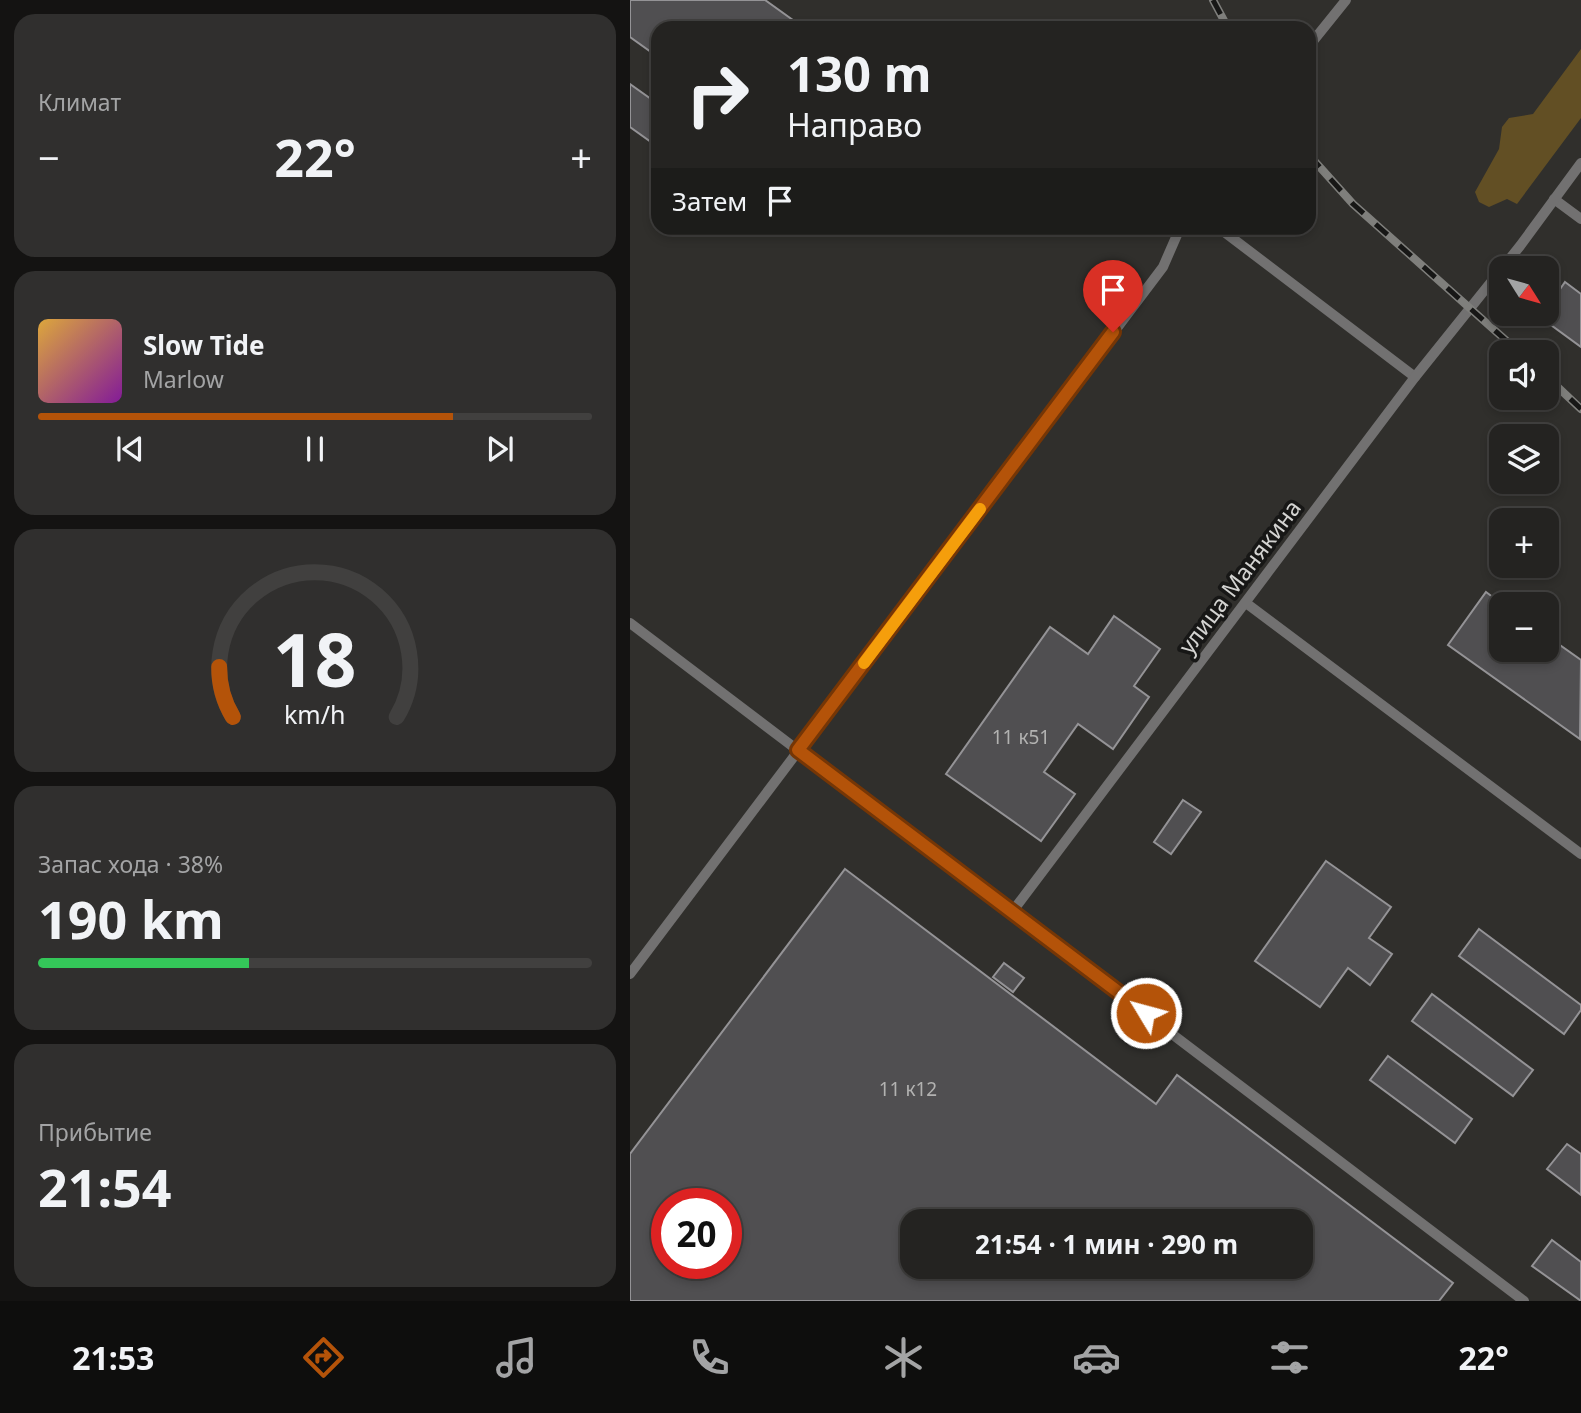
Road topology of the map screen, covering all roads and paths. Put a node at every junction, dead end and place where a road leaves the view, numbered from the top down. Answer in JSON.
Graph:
{"nodes":[{"id":1,"x":1346,"y":0,"type":"edge"},
{"id":2,"x":1316,"y":37,"type":"edge"},
{"id":3,"x":1581,"y":163,"type":"edge"},
{"id":4,"x":1554,"y":199,"type":"junction"},
{"id":5,"x":1581,"y":219,"type":"edge"},
{"id":6,"x":1177,"y":235,"type":"edge"},
{"id":7,"x":1228,"y":235,"type":"edge"},
{"id":8,"x":1415,"y":377,"type":"junction"},
{"id":9,"x":1246,"y":603,"type":"junction"},
{"id":10,"x":630,"y":623,"type":"edge"},
{"id":11,"x":798,"y":750,"type":"junction"},
{"id":12,"x":1581,"y":854,"type":"edge"},
{"id":13,"x":1012,"y":912,"type":"junction"},
{"id":14,"x":630,"y":974,"type":"edge"},
{"id":15,"x":1524,"y":1301,"type":"edge"}],
"edges":[{"from":1,"to":2,"type":"lane"},
{"from":3,"to":4,"type":"lane","name":"улица Манякина"},
{"from":4,"to":5,"type":"lane"},
{"from":4,"to":8,"type":"lane","name":"улица Манякина"},
{"from":6,"to":11,"type":"lane"},
{"from":7,"to":8,"type":"lane"},
{"from":8,"to":9,"type":"lane","name":"улица Манякина"},
{"from":9,"to":12,"type":"lane"},
{"from":9,"to":13,"type":"lane","name":"улица Манякина"},
{"from":10,"to":11,"type":"lane"},
{"from":11,"to":13,"type":"lane"},
{"from":11,"to":14,"type":"lane"},
{"from":13,"to":15,"type":"lane"}]}
